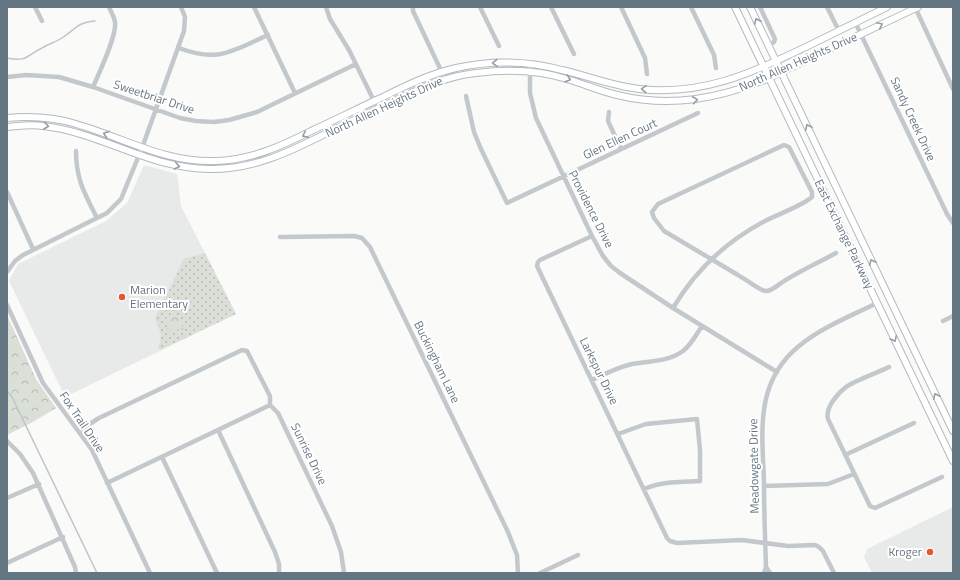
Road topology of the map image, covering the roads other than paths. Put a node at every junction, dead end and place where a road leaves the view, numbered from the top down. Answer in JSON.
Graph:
{"nodes":[{"id":1,"x":36,"y":7,"type":"edge"},
{"id":2,"x":109,"y":7,"type":"edge"},
{"id":3,"x":181,"y":7,"type":"edge"},
{"id":4,"x":254,"y":7,"type":"edge"},
{"id":5,"x":326,"y":7,"type":"edge"},
{"id":6,"x":413,"y":7,"type":"edge"},
{"id":7,"x":480,"y":7,"type":"edge"},
{"id":8,"x":551,"y":7,"type":"edge"},
{"id":9,"x":621,"y":7,"type":"edge"},
{"id":10,"x":691,"y":7,"type":"edge"},
{"id":11,"x":735,"y":7,"type":"edge"},
{"id":12,"x":750,"y":7,"type":"edge"},
{"id":13,"x":760,"y":7,"type":"edge"},
{"id":14,"x":827,"y":7,"type":"edge"},
{"id":15,"x":887,"y":7,"type":"edge"},
{"id":16,"x":916,"y":7,"type":"edge"},
{"id":17,"x":42,"y":21,"type":"dead end"},
{"id":18,"x":856,"y":22,"type":"junction"},
{"id":19,"x":839,"y":31,"type":"junction"},
{"id":20,"x":861,"y":34,"type":"junction"},
{"id":21,"x":268,"y":35,"type":"junction"},
{"id":22,"x":769,"y":45,"type":"junction"},
{"id":23,"x":499,"y":46,"type":"dead end"},
{"id":24,"x":178,"y":48,"type":"junction"},
{"id":25,"x":574,"y":54,"type":"dead end"},
{"id":26,"x":776,"y":61,"type":"junction"},
{"id":27,"x":356,"y":64,"type":"junction"},
{"id":28,"x":531,"y":64,"type":"junction"},
{"id":29,"x":763,"y":67,"type":"junction"},
{"id":30,"x":716,"y":68,"type":"dead end"},
{"id":31,"x":442,"y":71,"type":"junction"},
{"id":32,"x":530,"y":72,"type":"junction"},
{"id":33,"x":781,"y":72,"type":"junction"},
{"id":34,"x":646,"y":74,"type":"dead end"},
{"id":35,"x":7,"y":77,"type":"edge"},
{"id":36,"x":769,"y":78,"type":"junction"},
{"id":37,"x":445,"y":79,"type":"junction"},
{"id":38,"x":94,"y":87,"type":"junction"},
{"id":39,"x":953,"y":89,"type":"edge"},
{"id":40,"x":295,"y":93,"type":"junction"},
{"id":41,"x":466,"y":96,"type":"dead end"},
{"id":42,"x":374,"y":101,"type":"junction"},
{"id":43,"x":378,"y":109,"type":"junction"},
{"id":44,"x":156,"y":110,"type":"junction"},
{"id":45,"x":609,"y":112,"type":"dead end"},
{"id":46,"x":698,"y":114,"type":"dead end"},
{"id":47,"x":7,"y":118,"type":"edge"},
{"id":48,"x":7,"y":127,"type":"edge"},
{"id":49,"x":142,"y":148,"type":"junction"},
{"id":50,"x":622,"y":150,"type":"junction"},
{"id":51,"x":76,"y":151,"type":"dead end"},
{"id":52,"x":140,"y":155,"type":"junction"},
{"id":53,"x":824,"y":162,"type":"junction"},
{"id":54,"x":812,"y":168,"type":"junction"},
{"id":55,"x":564,"y":176,"type":"junction"},
{"id":56,"x":836,"y":185,"type":"junction"},
{"id":57,"x":823,"y":191,"type":"junction"},
{"id":58,"x":7,"y":192,"type":"edge"},
{"id":59,"x":97,"y":218,"type":"junction"},
{"id":60,"x":953,"y":223,"type":"edge"},
{"id":61,"x":592,"y":236,"type":"junction"},
{"id":62,"x":280,"y":237,"type":"dead end"},
{"id":63,"x":33,"y":249,"type":"junction"},
{"id":64,"x":836,"y":253,"type":"dead end"},
{"id":65,"x":712,"y":260,"type":"junction"},
{"id":66,"x":7,"y":272,"type":"edge"},
{"id":67,"x":889,"y":298,"type":"junction"},
{"id":68,"x":877,"y":303,"type":"junction"},
{"id":69,"x":7,"y":305,"type":"edge"},
{"id":70,"x":673,"y":308,"type":"junction"},
{"id":71,"x":953,"y":316,"type":"edge"},
{"id":72,"x":943,"y":321,"type":"dead end"},
{"id":73,"x":702,"y":326,"type":"junction"},
{"id":74,"x":889,"y":367,"type":"dead end"},
{"id":75,"x":777,"y":372,"type":"junction"},
{"id":76,"x":592,"y":380,"type":"junction"},
{"id":77,"x":270,"y":405,"type":"junction"},
{"id":78,"x":914,"y":422,"type":"dead end"},
{"id":79,"x":218,"y":430,"type":"junction"},
{"id":80,"x":79,"y":431,"type":"junction"},
{"id":81,"x":953,"y":431,"type":"edge"},
{"id":82,"x":618,"y":434,"type":"junction"},
{"id":83,"x":7,"y":441,"type":"edge"},
{"id":84,"x":845,"y":455,"type":"junction"},
{"id":85,"x":162,"y":457,"type":"junction"},
{"id":86,"x":953,"y":461,"type":"edge"},
{"id":87,"x":854,"y":474,"type":"junction"},
{"id":88,"x":942,"y":477,"type":"dead end"},
{"id":89,"x":107,"y":483,"type":"junction"},
{"id":90,"x":39,"y":484,"type":"junction"},
{"id":91,"x":764,"y":486,"type":"junction"},
{"id":92,"x":644,"y":489,"type":"junction"},
{"id":93,"x":7,"y":498,"type":"edge"},
{"id":94,"x":63,"y":537,"type":"junction"},
{"id":95,"x":765,"y":543,"type":"junction"},
{"id":96,"x":578,"y":555,"type":"dead end"},
{"id":97,"x":7,"y":563,"type":"edge"},
{"id":98,"x":766,"y":567,"type":"junction"},
{"id":99,"x":76,"y":573,"type":"edge"},
{"id":100,"x":150,"y":573,"type":"edge"},
{"id":101,"x":217,"y":573,"type":"edge"},
{"id":102,"x":279,"y":573,"type":"edge"},
{"id":103,"x":344,"y":573,"type":"edge"},
{"id":104,"x":518,"y":573,"type":"edge"},
{"id":105,"x":540,"y":573,"type":"edge"},
{"id":106,"x":764,"y":573,"type":"edge"},
{"id":107,"x":770,"y":573,"type":"edge"},
{"id":108,"x":834,"y":573,"type":"edge"}],
"edges":[{"from":1,"to":17,"type":"street"},
{"from":2,"to":38,"type":"street"},
{"from":3,"to":24,"type":"street"},
{"from":4,"to":21,"type":"street"},
{"from":5,"to":27,"type":"street"},
{"from":6,"to":31,"type":"street"},
{"from":7,"to":23,"type":"street"},
{"from":8,"to":25,"type":"street"},
{"from":9,"to":34,"type":"street"},
{"from":10,"to":30,"type":"street"},
{"from":11,"to":29,"type":"main road","name":"East Exchange Parkway"},
{"from":22,"to":12,"type":"main road","name":"East Exchange Parkway","one_way":true},
{"from":13,"to":22,"type":"street","name":"East Exchange Parkway"},
{"from":14,"to":19,"type":"street"},
{"from":15,"to":18,"type":"main road","name":"North Allen Heights Drive"},
{"from":20,"to":16,"type":"main road","name":"North Allen Heights Drive","one_way":true},
{"from":16,"to":39,"type":"street"},
{"from":18,"to":19,"type":"main road","name":"North Allen Heights Drive"},
{"from":18,"to":20,"type":"street","name":"Sandy Creek Drive"},
{"from":19,"to":26,"type":"main road","name":"North Allen Heights Drive"},
{"from":20,"to":33,"type":"main road","name":"North Allen Heights Drive"},
{"from":20,"to":60,"type":"street","name":"Sandy Creek Drive"},
{"from":21,"to":24,"type":"street"},
{"from":21,"to":40,"type":"street"},
{"from":22,"to":26,"type":"main road","name":"East Exchange Parkway"},
{"from":24,"to":44,"type":"street"},
{"from":26,"to":29,"type":"main road","name":"North Allen Heights Drive"},
{"from":26,"to":33,"type":"main road","name":"East Exchange Parkway"},
{"from":27,"to":40,"type":"street","name":"Sweetbriar Drive"},
{"from":27,"to":42,"type":"street"},
{"from":29,"to":28,"type":"main road","name":"North Allen Heights Drive","one_way":true},
{"from":28,"to":31,"type":"main road","name":"North Allen Heights Drive","one_way":true},
{"from":28,"to":32,"type":"street","name":"Providence Drive"},
{"from":29,"to":36,"type":"main road","name":"East Exchange Parkway"},
{"from":31,"to":37,"type":"street"},
{"from":31,"to":42,"type":"main road","name":"North Allen Heights Drive"},
{"from":32,"to":36,"type":"main road","name":"North Allen Heights Drive","one_way":true},
{"from":32,"to":37,"type":"main road","name":"North Allen Heights Drive"},
{"from":32,"to":55,"type":"street","name":"Providence Drive"},
{"from":33,"to":36,"type":"main road","name":"North Allen Heights Drive"},
{"from":53,"to":33,"type":"main road","name":"East Exchange Parkway","one_way":true},
{"from":35,"to":38,"type":"street","name":"Sweetbriar Drive"},
{"from":36,"to":54,"type":"main road","name":"East Exchange Parkway"},
{"from":37,"to":43,"type":"main road","name":"North Allen Heights Drive"},
{"from":38,"to":44,"type":"street","name":"Sweetbriar Drive"},
{"from":40,"to":44,"type":"street","name":"Sweetbriar Drive"},
{"from":41,"to":55,"type":"street","name":"Glen Ellen Court"},
{"from":42,"to":43,"type":"street"},
{"from":42,"to":49,"type":"main road","name":"North Allen Heights Drive","one_way":true},
{"from":52,"to":43,"type":"main road","name":"North Allen Heights Drive","one_way":true},
{"from":44,"to":49,"type":"street"},
{"from":45,"to":50,"type":"street"},
{"from":46,"to":50,"type":"street","name":"Glen Ellen Court"},
{"from":49,"to":47,"type":"main road","name":"North Allen Heights Drive","one_way":true},
{"from":48,"to":52,"type":"main road","name":"North Allen Heights Drive","one_way":true},
{"from":49,"to":52,"type":"street"},
{"from":50,"to":55,"type":"street","name":"Glen Ellen Court"},
{"from":51,"to":59,"type":"street"},
{"from":52,"to":59,"type":"street"},
{"from":53,"to":54,"type":"main road"},
{"from":53,"to":56,"type":"main road","name":"East Exchange Parkway"},
{"from":54,"to":57,"type":"main road","name":"East Exchange Parkway"},
{"from":55,"to":61,"type":"street","name":"Providence Drive"},
{"from":56,"to":57,"type":"main road"},
{"from":67,"to":56,"type":"main road","name":"East Exchange Parkway","one_way":true},
{"from":57,"to":68,"type":"main road","name":"East Exchange Parkway"},
{"from":58,"to":63,"type":"street"},
{"from":59,"to":63,"type":"street"},
{"from":61,"to":70,"type":"street","name":"Providence Drive"},
{"from":61,"to":76,"type":"street","name":"Larkspur Drive"},
{"from":62,"to":104,"type":"street","name":"Buckingham Lane"},
{"from":63,"to":66,"type":"street"},
{"from":64,"to":65,"type":"street"},
{"from":65,"to":65,"type":"street"},
{"from":65,"to":70,"type":"street"},
{"from":67,"to":68,"type":"main road"},
{"from":81,"to":67,"type":"main road","name":"East Exchange Parkway","one_way":true},
{"from":68,"to":75,"type":"street","name":"Meadowgate Drive"},
{"from":68,"to":86,"type":"main road","name":"East Exchange Parkway","one_way":true},
{"from":69,"to":80,"type":"street","name":"Fox Trail Drive"},
{"from":70,"to":73,"type":"street","name":"Providence Drive"},
{"from":71,"to":72,"type":"street"},
{"from":73,"to":75,"type":"street","name":"Providence Drive"},
{"from":73,"to":76,"type":"street"},
{"from":74,"to":84,"type":"street"},
{"from":75,"to":91,"type":"street","name":"Meadowgate Drive"},
{"from":76,"to":82,"type":"street","name":"Larkspur Drive"},
{"from":77,"to":79,"type":"street"},
{"from":77,"to":80,"type":"street","name":"Sunrise Drive"},
{"from":77,"to":103,"type":"street","name":"Sunrise Drive"},
{"from":78,"to":84,"type":"street"},
{"from":79,"to":85,"type":"street"},
{"from":79,"to":102,"type":"street"},
{"from":80,"to":89,"type":"street","name":"Fox Trail Drive"},
{"from":82,"to":92,"type":"street","name":"Larkspur Drive"},
{"from":82,"to":92,"type":"street"},
{"from":83,"to":90,"type":"street"},
{"from":84,"to":87,"type":"street"},
{"from":85,"to":89,"type":"street"},
{"from":85,"to":101,"type":"street"},
{"from":87,"to":88,"type":"street"},
{"from":87,"to":91,"type":"street"},
{"from":89,"to":100,"type":"street","name":"Fox Trail Drive"},
{"from":90,"to":93,"type":"street"},
{"from":90,"to":94,"type":"street"},
{"from":91,"to":95,"type":"street","name":"Meadowgate Drive"},
{"from":92,"to":95,"type":"street","name":"Larkspur Drive"},
{"from":94,"to":97,"type":"street"},
{"from":94,"to":99,"type":"street"},
{"from":95,"to":98,"type":"street","name":"Meadowgate Drive"},
{"from":95,"to":108,"type":"street"},
{"from":96,"to":105,"type":"street"},
{"from":98,"to":106,"type":"street","name":"Meadowgate Drive"},
{"from":98,"to":107,"type":"street"}]}
